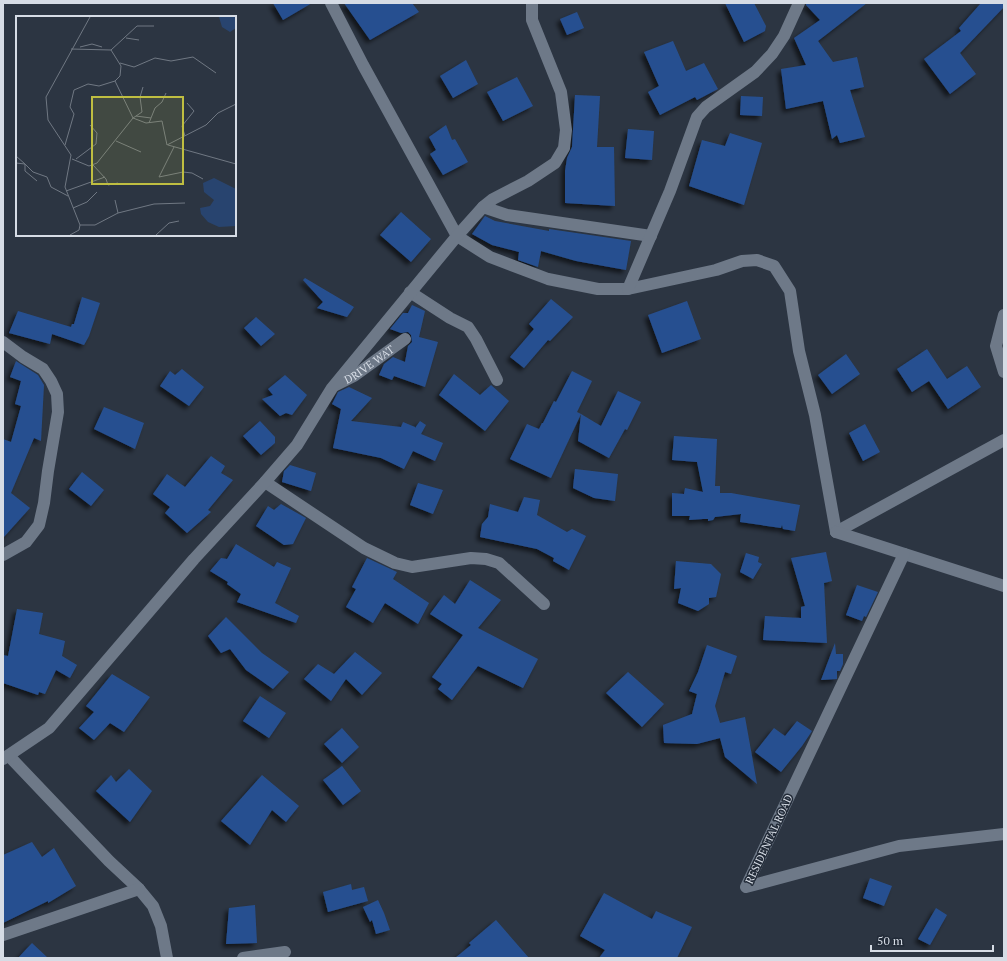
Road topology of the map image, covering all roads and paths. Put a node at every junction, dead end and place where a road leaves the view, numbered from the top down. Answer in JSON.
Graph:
{"nodes":[{"id":1,"x":331,"y":3,"type":"edge"},
{"id":2,"x":532,"y":3,"type":"edge"},
{"id":3,"x":799,"y":3,"type":"edge"},
{"id":4,"x":483,"y":207,"type":"junction"},
{"id":5,"x":457,"y":236,"type":"junction"},
{"id":6,"x":651,"y":236,"type":"junction"},
{"id":7,"x":628,"y":289,"type":"junction"},
{"id":8,"x":410,"y":292,"type":"junction"},
{"id":9,"x":1004,"y":315,"type":"edge"},
{"id":10,"x":405,"y":339,"type":"dead end"},
{"id":11,"x":3,"y":342,"type":"edge"},
{"id":12,"x":1004,"y":372,"type":"edge"},
{"id":13,"x":497,"y":380,"type":"dead end"},
{"id":14,"x":332,"y":388,"type":"junction"},
{"id":15,"x":1004,"y":440,"type":"edge"},
{"id":16,"x":265,"y":482,"type":"junction"},
{"id":17,"x":836,"y":532,"type":"junction"},
{"id":18,"x":904,"y":554,"type":"junction"},
{"id":19,"x":3,"y":555,"type":"edge"},
{"id":20,"x":1004,"y":586,"type":"edge"},
{"id":21,"x":544,"y":604,"type":"dead end"},
{"id":22,"x":6,"y":758,"type":"edge"},
{"id":23,"x":1004,"y":834,"type":"edge"},
{"id":24,"x":139,"y":889,"type":"junction"},
{"id":25,"x":3,"y":936,"type":"edge"},
{"id":26,"x":285,"y":952,"type":"dead end"},
{"id":27,"x":167,"y":958,"type":"edge"},
{"id":28,"x":243,"y":958,"type":"edge"}],
"edges":[{"from":1,"to":5,"type":"street"},
{"from":2,"to":4,"type":"street"},
{"from":3,"to":6,"type":"street"},
{"from":4,"to":5,"type":"street"},
{"from":4,"to":6,"type":"street"},
{"from":5,"to":7,"type":"street"},
{"from":5,"to":8,"type":"street"},
{"from":6,"to":7,"type":"street"},
{"from":7,"to":17,"type":"street"},
{"from":8,"to":13,"type":"street"},
{"from":8,"to":14,"type":"street"},
{"from":9,"to":12,"type":"street"},
{"from":10,"to":14,"type":"street","name":"DRIVE WAT"},
{"from":11,"to":19,"type":"street"},
{"from":14,"to":16,"type":"street"},
{"from":15,"to":17,"type":"street"},
{"from":16,"to":21,"type":"street"},
{"from":16,"to":22,"type":"street"},
{"from":17,"to":18,"type":"street"},
{"from":18,"to":20,"type":"street"},
{"from":18,"to":23,"type":"street","name":"RESIDENTAL ROAD"},
{"from":22,"to":24,"type":"street"},
{"from":24,"to":25,"type":"street"},
{"from":24,"to":27,"type":"street"},
{"from":26,"to":28,"type":"street"}]}
